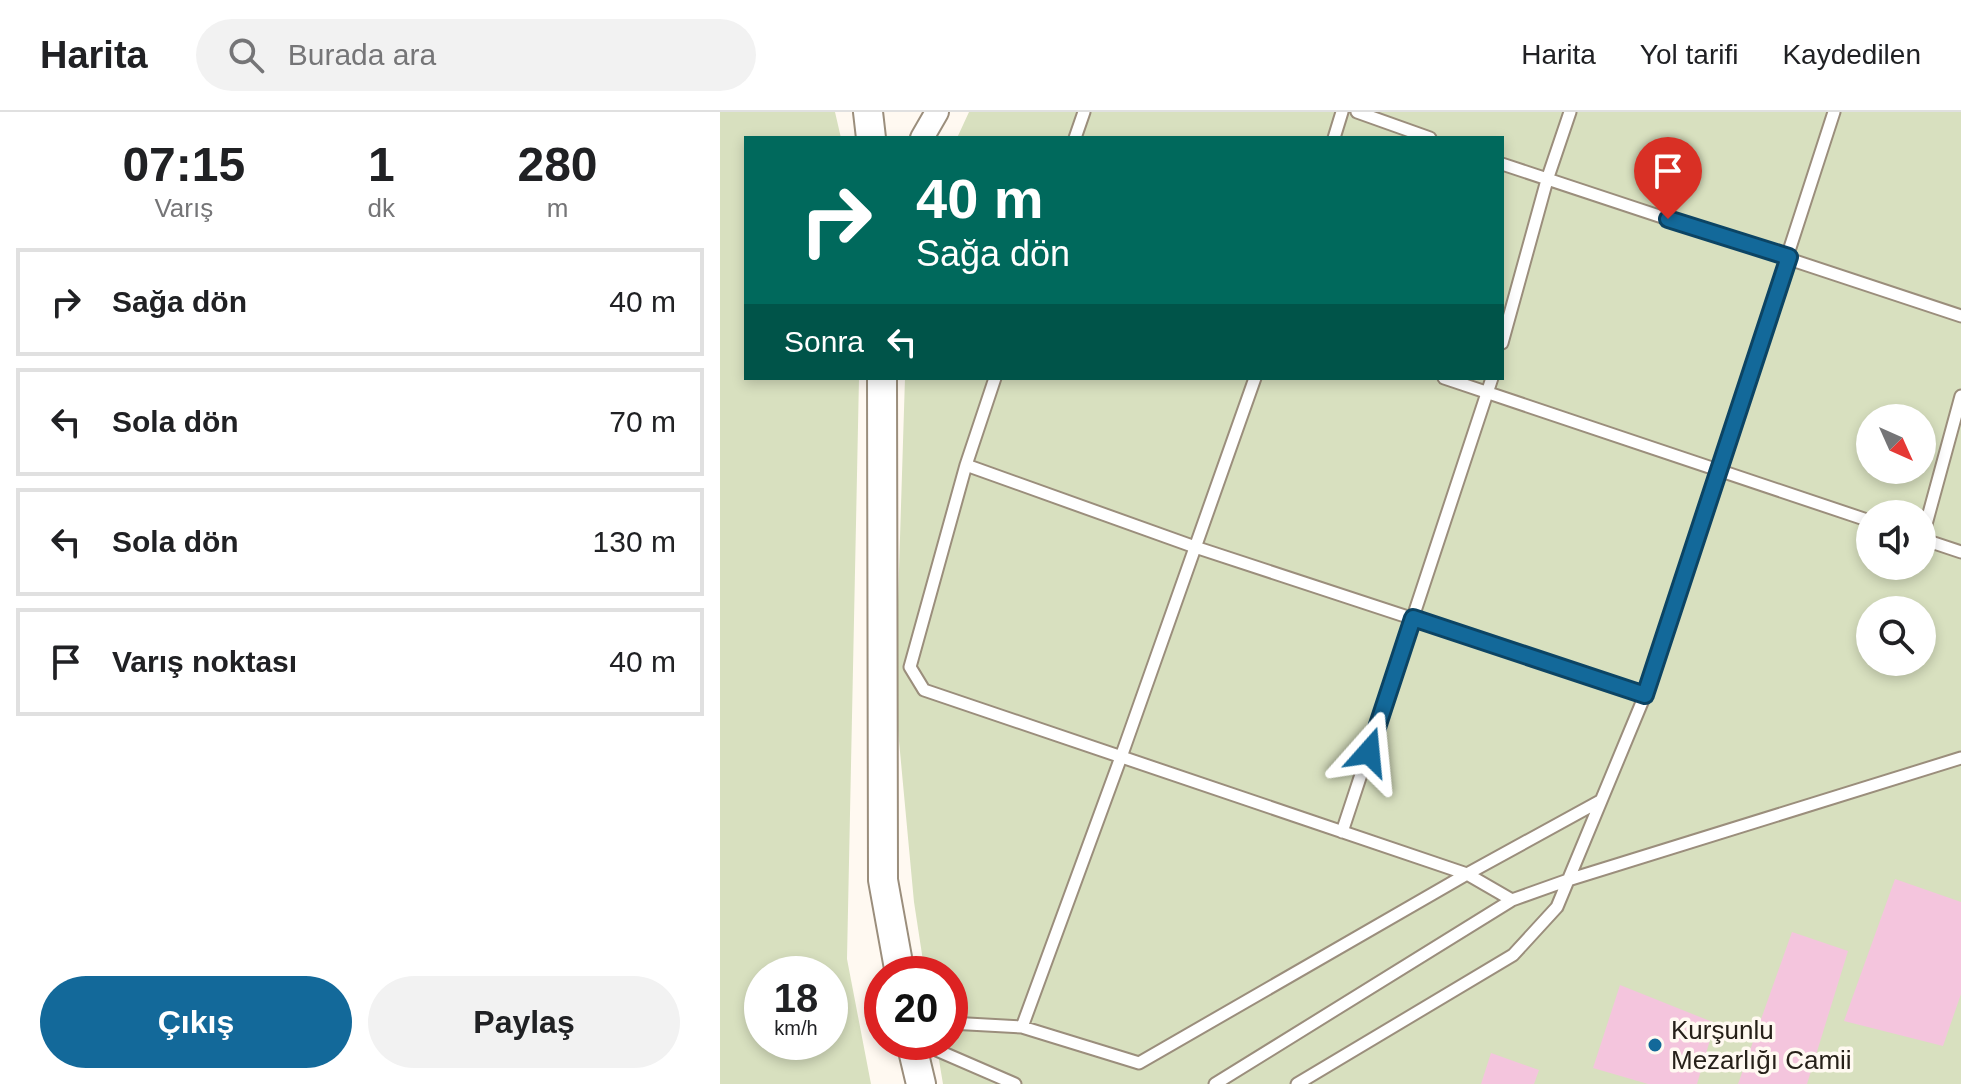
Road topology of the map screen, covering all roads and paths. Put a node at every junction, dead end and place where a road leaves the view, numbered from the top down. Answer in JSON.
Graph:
{"nodes":[{"id":1,"x":868,"y":112,"type":"edge"},
{"id":2,"x":937,"y":112,"type":"edge"},
{"id":3,"x":1084,"y":112,"type":"edge"},
{"id":4,"x":1342,"y":112,"type":"edge"},
{"id":5,"x":1357,"y":112,"type":"edge"},
{"id":6,"x":1570,"y":112,"type":"edge"},
{"id":7,"x":1834,"y":112,"type":"edge"},
{"id":8,"x":871,"y":136,"type":"edge"},
{"id":9,"x":923,"y":136,"type":"edge"},
{"id":10,"x":1076,"y":136,"type":"edge"},
{"id":11,"x":1335,"y":136,"type":"edge"},
{"id":12,"x":1424,"y":136,"type":"edge"},
{"id":13,"x":1504,"y":165,"type":"edge"},
{"id":14,"x":1547,"y":180,"type":"junction"},
{"id":15,"x":1789,"y":257,"type":"junction"},
{"id":16,"x":1961,"y":316,"type":"edge"},
{"id":17,"x":1504,"y":336,"type":"edge"},
{"id":18,"x":882,"y":380,"type":"edge"},
{"id":19,"x":994,"y":380,"type":"edge"},
{"id":20,"x":1254,"y":380,"type":"edge"},
{"id":21,"x":1450,"y":380,"type":"edge"},
{"id":22,"x":1491,"y":380,"type":"edge"},
{"id":23,"x":1488,"y":393,"type":"junction"},
{"id":24,"x":1961,"y":396,"type":"edge"},
{"id":25,"x":966,"y":465,"type":"junction"},
{"id":26,"x":1719,"y":470,"type":"junction"},
{"id":27,"x":1933,"y":500,"type":"edge"},
{"id":28,"x":1856,"y":516,"type":"edge"},
{"id":29,"x":1936,"y":544,"type":"edge"},
{"id":30,"x":1195,"y":547,"type":"junction"},
{"id":31,"x":1961,"y":552,"type":"edge"},
{"id":32,"x":1413,"y":618,"type":"junction"},
{"id":33,"x":1645,"y":695,"type":"junction"},
{"id":34,"x":1121,"y":757,"type":"junction"},
{"id":35,"x":1961,"y":758,"type":"edge"},
{"id":36,"x":1601,"y":801,"type":"junction"},
{"id":37,"x":1342,"y":832,"type":"junction"},
{"id":38,"x":1467,"y":874,"type":"junction"},
{"id":39,"x":1568,"y":880,"type":"junction"},
{"id":40,"x":1512,"y":900,"type":"junction"},
{"id":41,"x":897,"y":956,"type":"edge"},
{"id":42,"x":968,"y":1024,"type":"edge"},
{"id":43,"x":1022,"y":1027,"type":"junction"},
{"id":44,"x":915,"y":1060,"type":"edge"},
{"id":45,"x":960,"y":1060,"type":"edge"},
{"id":46,"x":921,"y":1084,"type":"edge"},
{"id":47,"x":1015,"y":1084,"type":"edge"},
{"id":48,"x":1215,"y":1084,"type":"edge"},
{"id":49,"x":1297,"y":1084,"type":"edge"}],
"edges":[{"from":1,"to":8,"type":"street"},
{"from":2,"to":9,"type":"street"},
{"from":3,"to":10,"type":"lane"},
{"from":4,"to":11,"type":"lane"},
{"from":5,"to":12,"type":"lane"},
{"from":6,"to":14,"type":"lane"},
{"from":7,"to":15,"type":"lane"},
{"from":13,"to":14,"type":"lane"},
{"from":14,"to":15,"type":"lane"},
{"from":14,"to":17,"type":"lane"},
{"from":15,"to":16,"type":"lane"},
{"from":15,"to":26,"type":"lane"},
{"from":18,"to":41,"type":"street"},
{"from":19,"to":25,"type":"lane"},
{"from":20,"to":30,"type":"lane"},
{"from":21,"to":23,"type":"lane"},
{"from":22,"to":23,"type":"lane"},
{"from":23,"to":26,"type":"lane"},
{"from":23,"to":32,"type":"lane"},
{"from":24,"to":27,"type":"lane"},
{"from":25,"to":30,"type":"lane"},
{"from":25,"to":34,"type":"lane"},
{"from":26,"to":28,"type":"lane"},
{"from":26,"to":33,"type":"lane"},
{"from":29,"to":31,"type":"lane"},
{"from":30,"to":32,"type":"lane"},
{"from":30,"to":34,"type":"lane"},
{"from":32,"to":33,"type":"lane"},
{"from":32,"to":37,"type":"lane"},
{"from":33,"to":36,"type":"lane"},
{"from":34,"to":37,"type":"lane"},
{"from":34,"to":43,"type":"lane"},
{"from":35,"to":39,"type":"lane"},
{"from":36,"to":38,"type":"lane"},
{"from":36,"to":39,"type":"lane"},
{"from":37,"to":38,"type":"lane"},
{"from":38,"to":40,"type":"lane"},
{"from":38,"to":43,"type":"lane"},
{"from":39,"to":40,"type":"lane"},
{"from":39,"to":49,"type":"lane"},
{"from":40,"to":48,"type":"lane"},
{"from":42,"to":43,"type":"lane"},
{"from":44,"to":46,"type":"street"},
{"from":45,"to":47,"type":"lane"}]}
